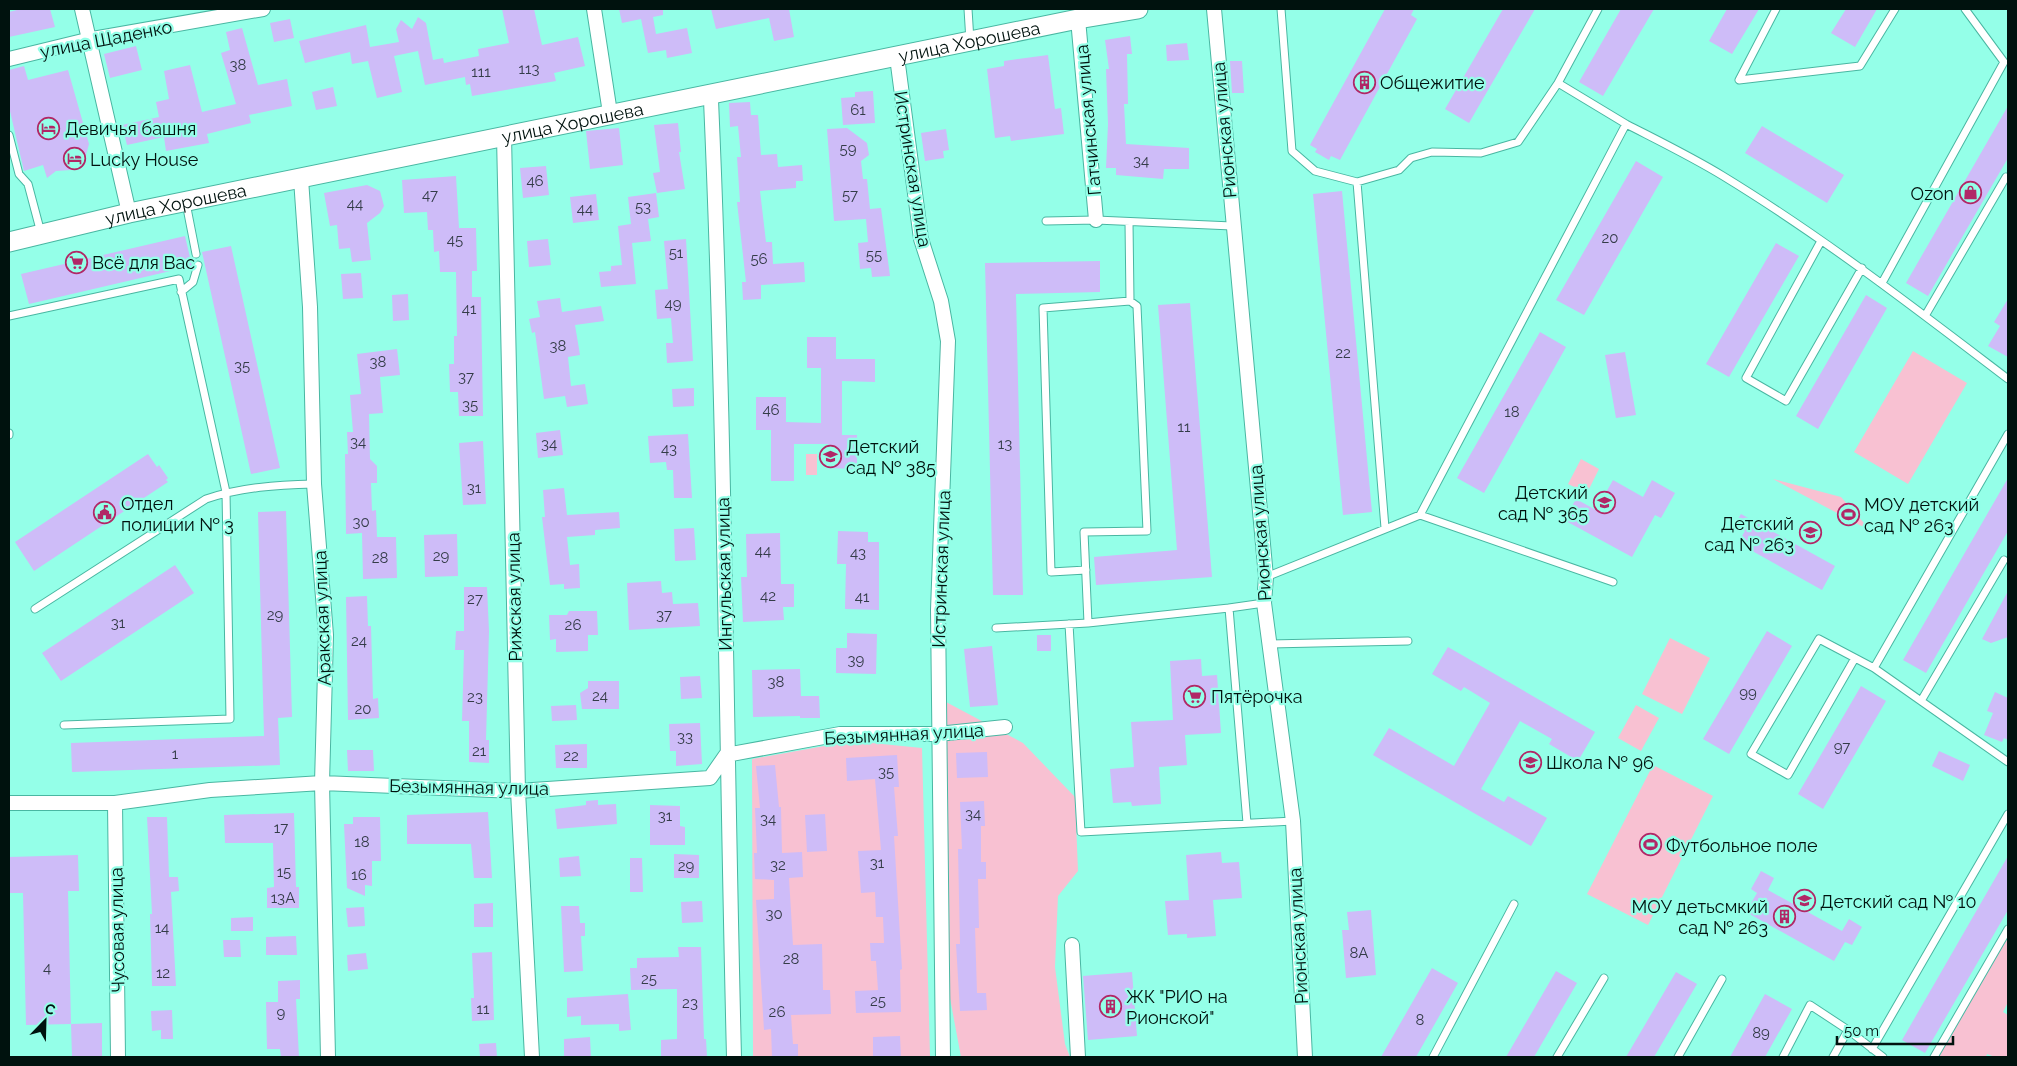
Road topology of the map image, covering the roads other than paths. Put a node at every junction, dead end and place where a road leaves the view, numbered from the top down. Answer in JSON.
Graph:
{"nodes":[{"id":1,"x":82,"y":9,"type":"edge"},
{"id":2,"x":262,"y":9,"type":"edge"},
{"id":3,"x":594,"y":9,"type":"edge"},
{"id":4,"x":968,"y":9,"type":"edge"},
{"id":5,"x":1138,"y":9,"type":"edge"},
{"id":6,"x":1214,"y":9,"type":"edge"},
{"id":7,"x":1281,"y":9,"type":"edge"},
{"id":8,"x":1598,"y":9,"type":"edge"},
{"id":9,"x":1776,"y":9,"type":"edge"},
{"id":10,"x":1896,"y":9,"type":"edge"},
{"id":11,"x":1965,"y":9,"type":"edge"},
{"id":12,"x":1078,"y":19,"type":"junction"},
{"id":13,"x":87,"y":40,"type":"junction"},
{"id":14,"x":970,"y":41,"type":"junction"},
{"id":15,"x":2008,"y":54,"type":"edge"},
{"id":16,"x":897,"y":57,"type":"junction"},
{"id":17,"x":9,"y":59,"type":"edge"},
{"id":18,"x":2004,"y":62,"type":"junction"},
{"id":19,"x":1558,"y":83,"type":"junction"},
{"id":20,"x":716,"y":93,"type":"junction"},
{"id":21,"x":610,"y":113,"type":"junction"},
{"id":22,"x":1626,"y":124,"type":"junction"},
{"id":23,"x":9,"y":135,"type":"edge"},
{"id":24,"x":504,"y":136,"type":"junction"},
{"id":25,"x":2006,"y":177,"type":"dead end"},
{"id":26,"x":301,"y":179,"type":"junction"},
{"id":27,"x":1357,"y":182,"type":"junction"},
{"id":28,"x":186,"y":202,"type":"junction"},
{"id":29,"x":129,"y":213,"type":"junction"},
{"id":30,"x":1096,"y":220,"type":"junction"},
{"id":31,"x":1046,"y":221,"type":"dead end"},
{"id":32,"x":1129,"y":222,"type":"junction"},
{"id":33,"x":1232,"y":226,"type":"junction"},
{"id":34,"x":41,"y":234,"type":"junction"},
{"id":35,"x":1822,"y":241,"type":"junction"},
{"id":36,"x":9,"y":242,"type":"edge"},
{"id":37,"x":196,"y":254,"type":"dead end"},
{"id":38,"x":198,"y":265,"type":"dead end"},
{"id":39,"x":1862,"y":268,"type":"junction"},
{"id":40,"x":1882,"y":283,"type":"junction"},
{"id":41,"x":182,"y":292,"type":"junction"},
{"id":42,"x":1130,"y":301,"type":"junction"},
{"id":43,"x":9,"y":316,"type":"edge"},
{"id":44,"x":1925,"y":316,"type":"junction"},
{"id":45,"x":2008,"y":379,"type":"edge"},
{"id":46,"x":2008,"y":434,"type":"edge"},
{"id":47,"x":314,"y":484,"type":"junction"},
{"id":48,"x":226,"y":492,"type":"junction"},
{"id":49,"x":1420,"y":515,"type":"junction"},
{"id":50,"x":1385,"y":528,"type":"junction"},
{"id":51,"x":2004,"y":560,"type":"dead end"},
{"id":52,"x":1086,"y":570,"type":"junction"},
{"id":53,"x":1266,"y":577,"type":"junction"},
{"id":54,"x":1613,"y":582,"type":"dead end"},
{"id":55,"x":1264,"y":603,"type":"junction"},
{"id":56,"x":1229,"y":608,"type":"junction"},
{"id":57,"x":35,"y":609,"type":"dead end"},
{"id":58,"x":1088,"y":623,"type":"junction"},
{"id":59,"x":1069,"y":624,"type":"junction"},
{"id":60,"x":996,"y":628,"type":"dead end"},
{"id":61,"x":1408,"y":641,"type":"dead end"},
{"id":62,"x":1270,"y":644,"type":"junction"},
{"id":63,"x":1855,"y":658,"type":"junction"},
{"id":64,"x":1874,"y":668,"type":"junction"},
{"id":65,"x":1921,"y":701,"type":"junction"},
{"id":66,"x":64,"y":725,"type":"dead end"},
{"id":67,"x":1005,"y":727,"type":"dead end"},
{"id":68,"x":938,"y":734,"type":"junction"},
{"id":69,"x":726,"y":755,"type":"junction"},
{"id":70,"x":2008,"y":762,"type":"edge"},
{"id":71,"x":322,"y":784,"type":"junction"},
{"id":72,"x":518,"y":791,"type":"junction"},
{"id":73,"x":9,"y":804,"type":"edge"},
{"id":74,"x":116,"y":804,"type":"junction"},
{"id":75,"x":2008,"y":814,"type":"edge"},
{"id":76,"x":1292,"y":821,"type":"junction"},
{"id":77,"x":1247,"y":823,"type":"junction"},
{"id":78,"x":1514,"y":904,"type":"dead end"},
{"id":79,"x":2008,"y":929,"type":"edge"},
{"id":80,"x":1072,"y":945,"type":"dead end"},
{"id":81,"x":1604,"y":978,"type":"dead end"},
{"id":82,"x":1722,"y":979,"type":"dead end"},
{"id":83,"x":1848,"y":1030,"type":"junction"},
{"id":84,"x":1872,"y":1049,"type":"junction"},
{"id":85,"x":118,"y":1057,"type":"edge"},
{"id":86,"x":328,"y":1057,"type":"edge"},
{"id":87,"x":532,"y":1057,"type":"edge"},
{"id":88,"x":734,"y":1057,"type":"edge"},
{"id":89,"x":943,"y":1057,"type":"edge"},
{"id":90,"x":1078,"y":1057,"type":"edge"},
{"id":91,"x":1305,"y":1057,"type":"edge"},
{"id":92,"x":1433,"y":1057,"type":"edge"},
{"id":93,"x":1557,"y":1057,"type":"edge"},
{"id":94,"x":1678,"y":1057,"type":"edge"},
{"id":95,"x":1783,"y":1057,"type":"edge"},
{"id":96,"x":1833,"y":1057,"type":"edge"},
{"id":97,"x":1883,"y":1057,"type":"edge"},
{"id":98,"x":1934,"y":1057,"type":"edge"}],
"edges":[{"from":1,"to":13,"type":"street"},
{"from":2,"to":13,"type":"street","name":"улица Щаденко"},
{"from":3,"to":21,"type":"street"},
{"from":4,"to":14,"type":"lane"},
{"from":5,"to":12,"type":"main road","name":"улица Хорошева"},
{"from":6,"to":33,"type":"street","name":"Рионская улица"},
{"from":7,"to":27,"type":"lane"},
{"from":8,"to":19,"type":"lane"},
{"from":9,"to":10,"type":"lane"},
{"from":11,"to":18,"type":"lane"},
{"from":12,"to":14,"type":"main road","name":"улица Хорошева"},
{"from":12,"to":30,"type":"street","name":"Гатчинская улица"},
{"from":13,"to":17,"type":"street","name":"улица Щаденко"},
{"from":13,"to":29,"type":"street"},
{"from":14,"to":16,"type":"main road","name":"улица Хорошева"},
{"from":15,"to":18,"type":"lane"},
{"from":16,"to":20,"type":"main road","name":"улица Хорошева"},
{"from":16,"to":68,"type":"street","name":"Истринская улица"},
{"from":18,"to":40,"type":"lane"},
{"from":19,"to":22,"type":"lane"},
{"from":19,"to":27,"type":"lane"},
{"from":20,"to":21,"type":"main road","name":"улица Хорошева"},
{"from":20,"to":69,"type":"street","name":"Ингульская улица"},
{"from":21,"to":24,"type":"main road","name":"улица Хорошева"},
{"from":22,"to":35,"type":"lane"},
{"from":22,"to":49,"type":"lane"},
{"from":23,"to":34,"type":"lane"},
{"from":24,"to":26,"type":"main road","name":"улица Хорошева"},
{"from":24,"to":72,"type":"street","name":"Рижская улица"},
{"from":25,"to":44,"type":"lane"},
{"from":26,"to":28,"type":"main road","name":"улица Хорошева"},
{"from":26,"to":47,"type":"street","name":"Аракская улица"},
{"from":27,"to":50,"type":"lane"},
{"from":28,"to":29,"type":"main road","name":"улица Хорошева"},
{"from":28,"to":37,"type":"lane"},
{"from":29,"to":34,"type":"main road","name":"улица Хорошева"},
{"from":30,"to":31,"type":"lane"},
{"from":30,"to":32,"type":"lane"},
{"from":32,"to":33,"type":"lane"},
{"from":32,"to":42,"type":"lane"},
{"from":33,"to":53,"type":"street","name":"Рионская улица"},
{"from":34,"to":36,"type":"main road","name":"улица Хорошева"},
{"from":35,"to":39,"type":"lane"},
{"from":35,"to":39,"type":"lane"},
{"from":38,"to":41,"type":"lane"},
{"from":39,"to":40,"type":"lane"},
{"from":40,"to":44,"type":"lane"},
{"from":41,"to":43,"type":"lane"},
{"from":41,"to":48,"type":"lane"},
{"from":42,"to":52,"type":"lane"},
{"from":42,"to":52,"type":"lane"},
{"from":44,"to":45,"type":"lane"},
{"from":46,"to":64,"type":"lane"},
{"from":47,"to":48,"type":"lane"},
{"from":47,"to":71,"type":"street","name":"Аракская улица"},
{"from":48,"to":57,"type":"lane"},
{"from":48,"to":66,"type":"lane"},
{"from":49,"to":50,"type":"lane"},
{"from":49,"to":54,"type":"lane"},
{"from":50,"to":53,"type":"lane"},
{"from":51,"to":65,"type":"lane"},
{"from":52,"to":58,"type":"lane"},
{"from":53,"to":55,"type":"street","name":"Рионская улица"},
{"from":55,"to":56,"type":"lane"},
{"from":55,"to":62,"type":"street","name":"Рионская улица"},
{"from":56,"to":58,"type":"lane"},
{"from":56,"to":77,"type":"lane"},
{"from":58,"to":59,"type":"lane"},
{"from":59,"to":60,"type":"lane"},
{"from":59,"to":77,"type":"lane"},
{"from":61,"to":62,"type":"lane"},
{"from":62,"to":76,"type":"street","name":"Рионская улица"},
{"from":63,"to":63,"type":"lane"},
{"from":63,"to":64,"type":"lane"},
{"from":64,"to":65,"type":"lane"},
{"from":65,"to":70,"type":"lane"},
{"from":67,"to":68,"type":"street","name":"Безымянная улица"},
{"from":68,"to":69,"type":"street","name":"Безымянная улица"},
{"from":68,"to":89,"type":"street","name":"Истринская улица"},
{"from":69,"to":72,"type":"street","name":"Безымянная улица"},
{"from":69,"to":88,"type":"street","name":"Ингульская улица"},
{"from":71,"to":72,"type":"street","name":"Безымянная улица"},
{"from":71,"to":74,"type":"street","name":"Безымянная улица"},
{"from":71,"to":86,"type":"street","name":"Аракская улица"},
{"from":72,"to":87,"type":"street","name":"Рижская улица"},
{"from":73,"to":74,"type":"street","name":"Безымянная улица"},
{"from":74,"to":85,"type":"street","name":"Чусовая улица"},
{"from":75,"to":84,"type":"lane"},
{"from":76,"to":77,"type":"lane"},
{"from":76,"to":91,"type":"street","name":"Рионская улица"},
{"from":78,"to":92,"type":"lane"},
{"from":79,"to":98,"type":"lane"},
{"from":80,"to":90,"type":"street"},
{"from":81,"to":93,"type":"lane"},
{"from":82,"to":94,"type":"lane"},
{"from":83,"to":84,"type":"lane"},
{"from":83,"to":95,"type":"lane"},
{"from":83,"to":96,"type":"lane"},
{"from":84,"to":97,"type":"lane"}]}
